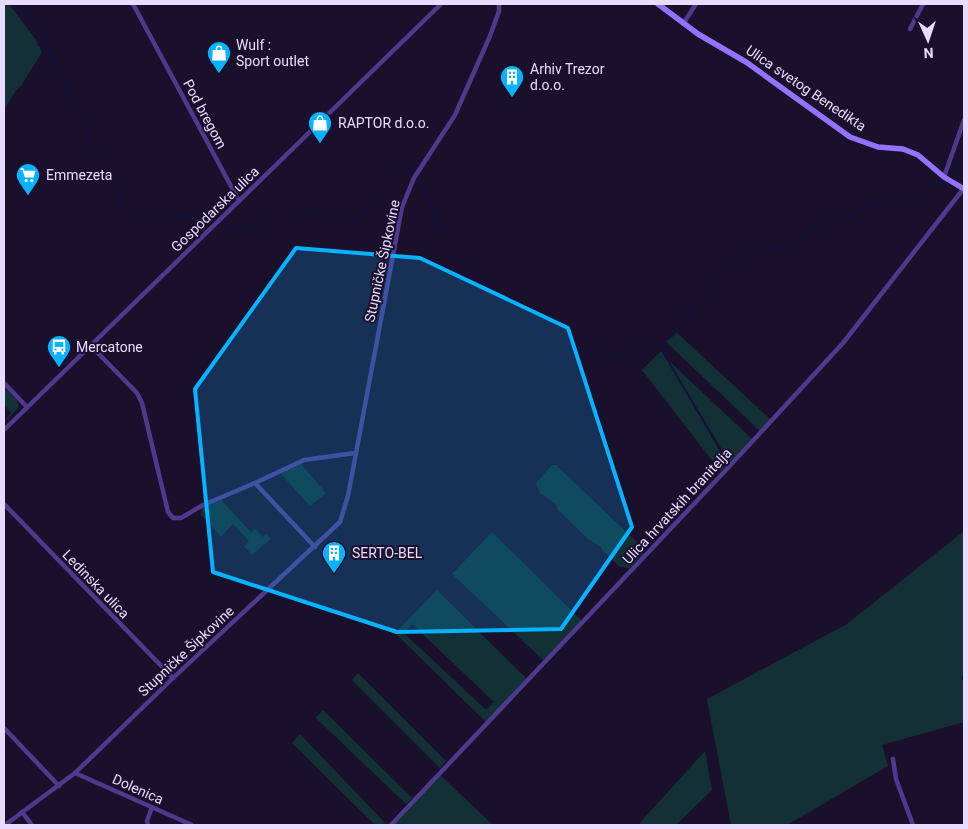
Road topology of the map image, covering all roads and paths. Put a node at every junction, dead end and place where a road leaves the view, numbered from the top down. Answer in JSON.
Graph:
{"nodes":[{"id":1,"x":133,"y":4,"type":"edge"},
{"id":2,"x":441,"y":4,"type":"edge"},
{"id":3,"x":499,"y":4,"type":"edge"},
{"id":4,"x":658,"y":4,"type":"edge"},
{"id":5,"x":696,"y":4,"type":"edge"},
{"id":6,"x":923,"y":4,"type":"edge"},
{"id":7,"x":683,"y":24,"type":"junction"},
{"id":8,"x":910,"y":28,"type":"dead end"},
{"id":9,"x":964,"y":120,"type":"edge"},
{"id":10,"x":944,"y":177,"type":"junction"},
{"id":11,"x":964,"y":189,"type":"edge"},
{"id":12,"x":239,"y":201,"type":"junction"},
{"id":13,"x":91,"y":346,"type":"junction"},
{"id":14,"x":4,"y":383,"type":"edge"},
{"id":15,"x":27,"y":407,"type":"junction"},
{"id":16,"x":4,"y":430,"type":"edge"},
{"id":17,"x":355,"y":453,"type":"junction"},
{"id":18,"x":255,"y":483,"type":"junction"},
{"id":19,"x":4,"y":504,"type":"edge"},
{"id":20,"x":314,"y":547,"type":"junction"},
{"id":21,"x":173,"y":678,"type":"junction"},
{"id":22,"x":4,"y":728,"type":"edge"},
{"id":23,"x":893,"y":759,"type":"dead end"},
{"id":24,"x":75,"y":774,"type":"junction"},
{"id":25,"x":59,"y":786,"type":"junction"},
{"id":26,"x":152,"y":807,"type":"junction"},
{"id":27,"x":22,"y":812,"type":"junction"},
{"id":28,"x":5,"y":825,"type":"edge"},
{"id":29,"x":32,"y":825,"type":"edge"},
{"id":30,"x":148,"y":825,"type":"edge"},
{"id":31,"x":192,"y":825,"type":"edge"},
{"id":32,"x":391,"y":825,"type":"edge"},
{"id":33,"x":913,"y":825,"type":"edge"}],
"edges":[{"from":1,"to":12,"type":"street","name":"Pod bregom"},
{"from":2,"to":12,"type":"street","name":"Gospodarska ulica"},
{"from":3,"to":17,"type":"street","name":"Stupničke Šipkovine"},
{"from":4,"to":7,"type":"main road","name":"Ulica svetog Benedikta"},
{"from":5,"to":7,"type":"street"},
{"from":6,"to":8,"type":"street"},
{"from":7,"to":10,"type":"main road","name":"Ulica svetog Benedikta"},
{"from":9,"to":10,"type":"street"},
{"from":10,"to":11,"type":"main road","name":"Ulica svetog Benedikta"},
{"from":11,"to":32,"type":"street","name":"Ulica hrvatskih branitelja"},
{"from":12,"to":13,"type":"street","name":"Gospodarska ulica"},
{"from":13,"to":15,"type":"street","name":"Gospodarska ulica"},
{"from":13,"to":18,"type":"street"},
{"from":14,"to":15,"type":"street"},
{"from":15,"to":16,"type":"street","name":"Gospodarska ulica"},
{"from":17,"to":18,"type":"street"},
{"from":17,"to":20,"type":"street","name":"Stupničke Šipkovine"},
{"from":18,"to":20,"type":"street"},
{"from":19,"to":21,"type":"street","name":"Ledinska ulica"},
{"from":20,"to":21,"type":"street","name":"Stupničke Šipkovine"},
{"from":21,"to":24,"type":"street","name":"Stupničke Šipkovine"},
{"from":22,"to":25,"type":"street"},
{"from":23,"to":33,"type":"street"},
{"from":24,"to":25,"type":"street","name":"Stupničke Šipkovine"},
{"from":24,"to":26,"type":"street","name":"Dolenica"},
{"from":25,"to":27,"type":"street","name":"Stupničke Šipkovine"},
{"from":26,"to":30,"type":"street"},
{"from":26,"to":31,"type":"street","name":"Dolenica"},
{"from":27,"to":28,"type":"street","name":"Stupničke Šipkovine"},
{"from":27,"to":29,"type":"street"}]}
